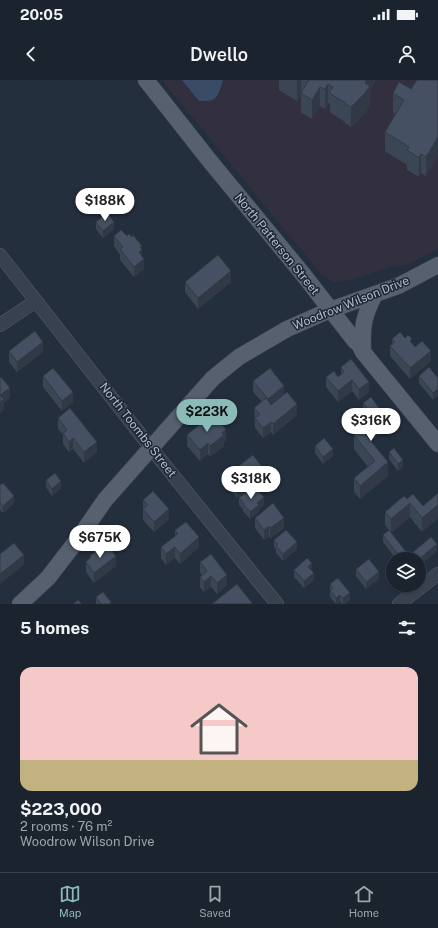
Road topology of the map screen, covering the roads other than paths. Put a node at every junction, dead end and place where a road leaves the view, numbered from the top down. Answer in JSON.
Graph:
{"nodes":[{"id":1,"x":146,"y":80,"type":"edge"},
{"id":2,"x":0,"y":255,"type":"edge"},
{"id":3,"x":438,"y":265,"type":"edge"},
{"id":4,"x":375,"y":294,"type":"junction"},
{"id":5,"x":36,"y":301,"type":"junction"},
{"id":6,"x":330,"y":310,"type":"junction"},
{"id":7,"x":0,"y":325,"type":"edge"},
{"id":8,"x":364,"y":352,"type":"junction"},
{"id":9,"x":438,"y":444,"type":"edge"},
{"id":10,"x":151,"y":448,"type":"junction"},
{"id":11,"x":438,"y":574,"type":"edge"},
{"id":12,"x":20,"y":604,"type":"edge"},
{"id":13,"x":277,"y":604,"type":"edge"},
{"id":14,"x":399,"y":604,"type":"edge"}],
"edges":[{"from":1,"to":6,"type":"main road","name":"North Patterson Street"},
{"from":2,"to":5,"type":"street","name":"North Toombs Street"},
{"from":3,"to":4,"type":"main road","name":"Woodrow Wilson Drive"},
{"from":4,"to":6,"type":"main road","name":"Woodrow Wilson Drive"},
{"from":4,"to":8,"type":"main road"},
{"from":5,"to":7,"type":"street"},
{"from":5,"to":10,"type":"street","name":"North Toombs Street"},
{"from":6,"to":8,"type":"main road","name":"North Patterson Street"},
{"from":6,"to":10,"type":"main road","name":"Woodrow Wilson Drive"},
{"from":8,"to":9,"type":"main road","name":"North Patterson Street"},
{"from":10,"to":12,"type":"main road","name":"Woodrow Wilson Drive"},
{"from":10,"to":13,"type":"street","name":"North Toombs Street"},
{"from":11,"to":14,"type":"street"}]}
